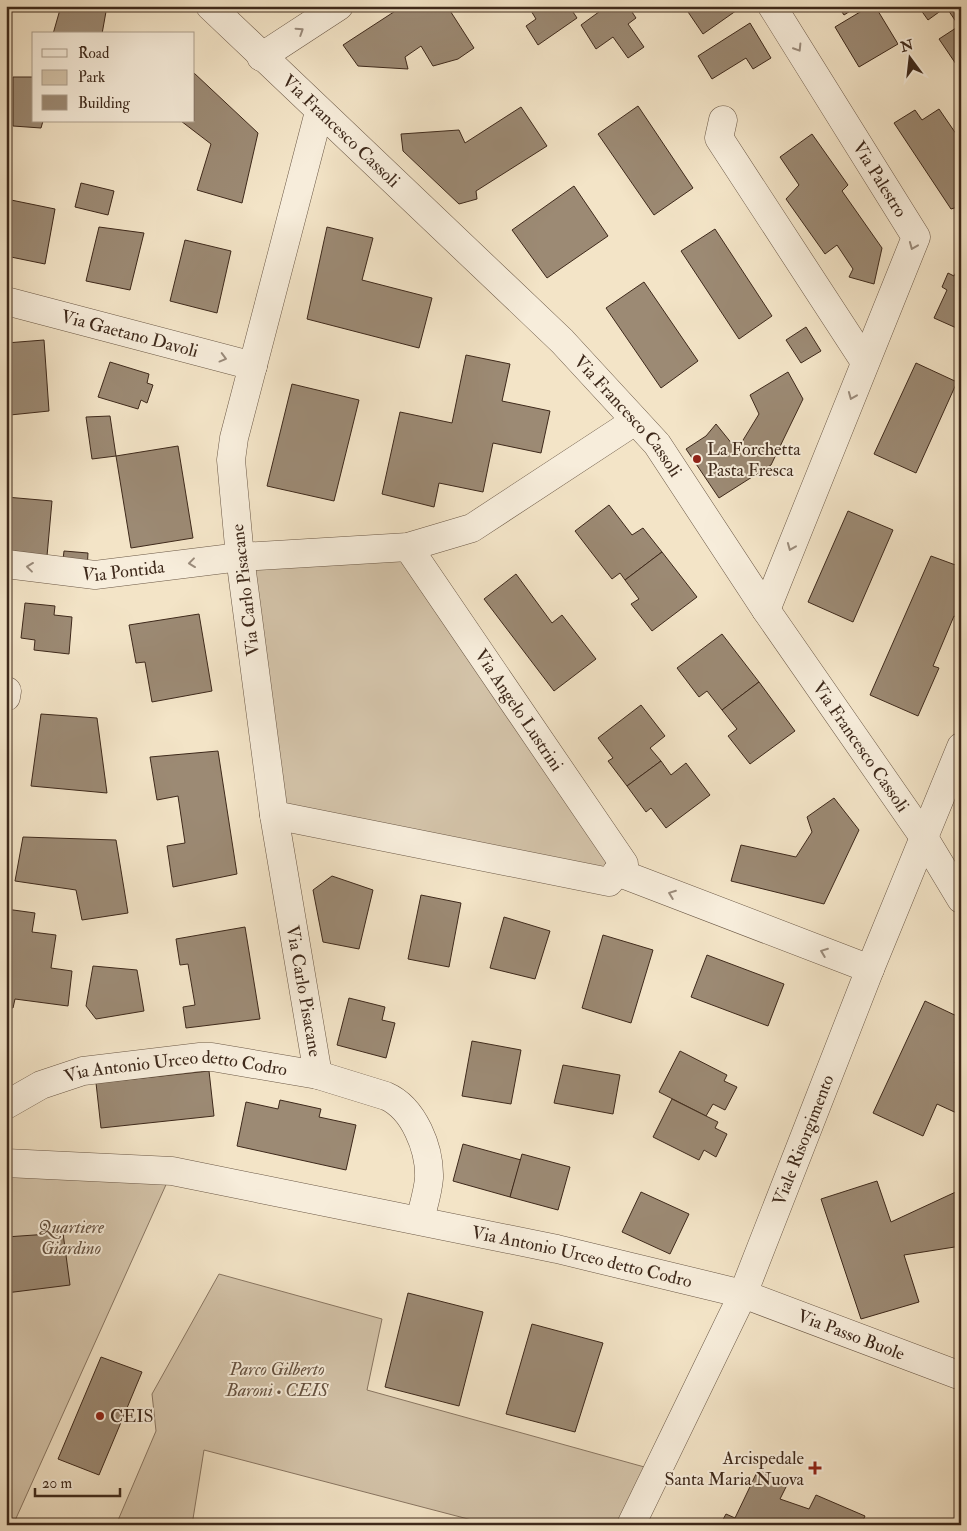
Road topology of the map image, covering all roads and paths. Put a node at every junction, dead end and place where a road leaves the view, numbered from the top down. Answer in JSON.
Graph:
{"nodes":[{"id":1,"x":210,"y":6,"type":"edge"},
{"id":2,"x":339,"y":6,"type":"edge"},
{"id":3,"x":772,"y":6,"type":"edge"},
{"id":4,"x":262,"y":56,"type":"junction"},
{"id":5,"x":319,"y":112,"type":"junction"},
{"id":6,"x":723,"y":120,"type":"dead end"},
{"id":7,"x":6,"y":301,"type":"edge"},
{"id":8,"x":866,"y":362,"type":"junction"},
{"id":9,"x":254,"y":366,"type":"junction"},
{"id":10,"x":635,"y":421,"type":"junction"},
{"id":11,"x":408,"y":547,"type":"junction"},
{"id":12,"x":240,"y":557,"type":"junction"},
{"id":13,"x":6,"y":564,"type":"edge"},
{"id":14,"x":766,"y":610,"type":"junction"},
{"id":15,"x":961,"y":747,"type":"edge"},
{"id":16,"x":274,"y":815,"type":"junction"},
{"id":17,"x":923,"y":836,"type":"junction"},
{"id":18,"x":617,"y":872,"type":"junction"},
{"id":19,"x":961,"y":899,"type":"edge"},
{"id":20,"x":870,"y":969,"type":"junction"},
{"id":21,"x":318,"y":1075,"type":"junction"},
{"id":22,"x":6,"y":1105,"type":"edge"},
{"id":23,"x":6,"y":1163,"type":"edge"},
{"id":24,"x":420,"y":1220,"type":"junction"},
{"id":25,"x":743,"y":1294,"type":"junction"},
{"id":26,"x":961,"y":1376,"type":"edge"},
{"id":27,"x":631,"y":1525,"type":"edge"}],
"edges":[{"from":1,"to":4,"type":"street","name":"Via Francesco Cassoli"},
{"from":4,"to":2,"type":"street","one_way":true},
{"from":3,"to":8,"type":"street","name":"Via Palestro","one_way":true},
{"from":4,"to":5,"type":"street","name":"Via Francesco Cassoli"},
{"from":5,"to":9,"type":"street","name":"Via Carlo Pisacane"},
{"from":5,"to":10,"type":"street","name":"Via Francesco Cassoli"},
{"from":6,"to":8,"type":"street"},
{"from":7,"to":9,"type":"street","name":"Via Gaetano Davoli","one_way":true},
{"from":8,"to":14,"type":"street","name":"Via Palestro","one_way":true},
{"from":9,"to":12,"type":"street","name":"Via Carlo Pisacane"},
{"from":10,"to":11,"type":"street"},
{"from":10,"to":14,"type":"street","name":"Via Francesco Cassoli"},
{"from":11,"to":12,"type":"street"},
{"from":11,"to":18,"type":"street","name":"Via Angelo Lustrini"},
{"from":12,"to":13,"type":"street","name":"Via Pontida","one_way":true},
{"from":12,"to":16,"type":"street","name":"Via Carlo Pisacane"},
{"from":14,"to":17,"type":"street","name":"Via Francesco Cassoli"},
{"from":15,"to":17,"type":"street","name":"Viale Risorgimento"},
{"from":16,"to":18,"type":"street"},
{"from":16,"to":21,"type":"street","name":"Via Carlo Pisacane"},
{"from":17,"to":19,"type":"street","name":"Via Francesco Cassoli"},
{"from":17,"to":20,"type":"street","name":"Viale Risorgimento"},
{"from":20,"to":18,"type":"street","one_way":true},
{"from":20,"to":25,"type":"street","name":"Viale Risorgimento"},
{"from":21,"to":22,"type":"street","name":"Via Antonio Urceo detto Codro"},
{"from":21,"to":24,"type":"street","name":"Via Antonio Urceo detto Codro"},
{"from":23,"to":24,"type":"street","name":"Via Antonio Urceo detto Codro"},
{"from":24,"to":25,"type":"street","name":"Via Antonio Urceo detto Codro"},
{"from":25,"to":26,"type":"street","name":"Via Passo Buole"},
{"from":25,"to":27,"type":"street","name":"Viale Risorgimento"}]}
